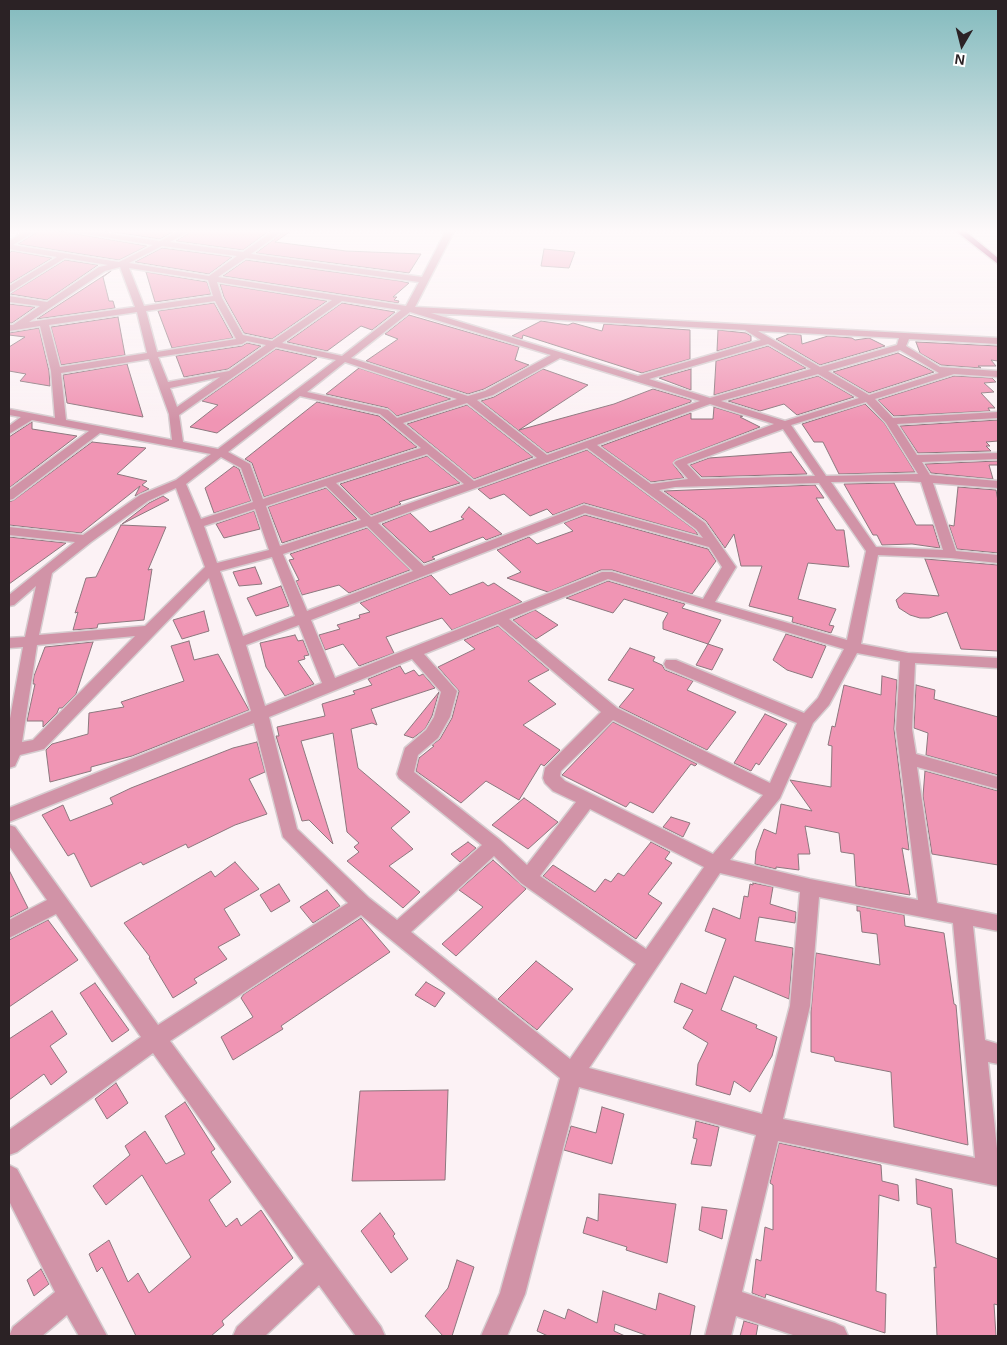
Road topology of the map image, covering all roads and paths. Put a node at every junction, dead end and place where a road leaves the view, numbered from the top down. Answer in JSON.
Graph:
{"nodes":[{"id":1,"x":65,"y":294,"type":"edge"},
{"id":2,"x":135,"y":294,"type":"edge"},
{"id":3,"x":217,"y":294,"type":"edge"},
{"id":4,"x":307,"y":294,"type":"edge"},
{"id":5,"x":417,"y":294,"type":"edge"},
{"id":6,"x":218,"y":298,"type":"junction"},
{"id":7,"x":9,"y":299,"type":"edge"},
{"id":8,"x":339,"y":299,"type":"junction"},
{"id":9,"x":48,"y":305,"type":"junction"},
{"id":10,"x":409,"y":309,"type":"junction"},
{"id":11,"x":141,"y":310,"type":"junction"},
{"id":12,"x":44,"y":325,"type":"junction"},
{"id":13,"x":748,"y":329,"type":"junction"},
{"id":14,"x":10,"y":330,"type":"edge"},
{"id":15,"x":240,"y":336,"type":"junction"},
{"id":16,"x":769,"y":341,"type":"junction"},
{"id":17,"x":998,"y":341,"type":"edge"},
{"id":18,"x":903,"y":342,"type":"junction"},
{"id":19,"x":274,"y":344,"type":"junction"},
{"id":20,"x":559,"y":355,"type":"junction"},
{"id":21,"x":153,"y":356,"type":"junction"},
{"id":22,"x":344,"y":359,"type":"junction"},
{"id":23,"x":820,"y":370,"type":"junction"},
{"id":24,"x":56,"y":371,"type":"junction"},
{"id":25,"x":233,"y":372,"type":"junction"},
{"id":26,"x":950,"y":373,"type":"junction"},
{"id":27,"x":998,"y":374,"type":"edge"},
{"id":28,"x":638,"y":379,"type":"junction"},
{"id":29,"x":164,"y":386,"type":"junction"},
{"id":30,"x":299,"y":394,"type":"junction"},
{"id":31,"x":869,"y":398,"type":"junction"},
{"id":32,"x":470,"y":400,"type":"junction"},
{"id":33,"x":710,"y":401,"type":"junction"},
{"id":34,"x":9,"y":412,"type":"edge"},
{"id":35,"x":174,"y":414,"type":"junction"},
{"id":36,"x":998,"y":414,"type":"edge"},
{"id":37,"x":30,"y":416,"type":"junction"},
{"id":38,"x":397,"y":421,"type":"junction"},
{"id":39,"x":890,"y":421,"type":"junction"},
{"id":40,"x":61,"y":422,"type":"junction"},
{"id":41,"x":785,"y":424,"type":"junction"},
{"id":42,"x":98,"y":429,"type":"junction"},
{"id":43,"x":9,"y":431,"type":"edge"},
{"id":44,"x":178,"y":443,"type":"junction"},
{"id":45,"x":587,"y":443,"type":"junction"},
{"id":46,"x":430,"y":449,"type":"junction"},
{"id":47,"x":221,"y":453,"type":"junction"},
{"id":48,"x":998,"y":456,"type":"edge"},
{"id":49,"x":544,"y":458,"type":"junction"},
{"id":50,"x":914,"y":459,"type":"junction"},
{"id":51,"x":823,"y":478,"type":"junction"},
{"id":52,"x":926,"y":478,"type":"junction"},
{"id":53,"x":328,"y":482,"type":"junction"},
{"id":54,"x":697,"y":482,"type":"junction"},
{"id":55,"x":180,"y":484,"type":"junction"},
{"id":56,"x":998,"y":484,"type":"edge"},
{"id":57,"x":472,"y":485,"type":"junction"},
{"id":58,"x":650,"y":488,"type":"junction"},
{"id":59,"x":9,"y":496,"type":"edge"},
{"id":60,"x":258,"y":504,"type":"junction"},
{"id":61,"x":368,"y":522,"type":"junction"},
{"id":62,"x":197,"y":524,"type":"junction"},
{"id":63,"x":9,"y":531,"type":"edge"},
{"id":64,"x":86,"y":539,"type":"junction"},
{"id":65,"x":715,"y":545,"type":"junction"},
{"id":66,"x":872,"y":551,"type":"junction"},
{"id":67,"x":276,"y":552,"type":"junction"},
{"id":68,"x":951,"y":554,"type":"junction"},
{"id":69,"x":998,"y":559,"type":"edge"},
{"id":70,"x":212,"y":569,"type":"junction"},
{"id":71,"x":423,"y":573,"type":"junction"},
{"id":72,"x":46,"y":574,"type":"junction"},
{"id":73,"x":9,"y":602,"type":"edge"},
{"id":74,"x":707,"y":604,"type":"junction"},
{"id":75,"x":499,"y":618,"type":"junction"},
{"id":76,"x":303,"y":619,"type":"junction"},
{"id":77,"x":149,"y":630,"type":"junction"},
{"id":78,"x":31,"y":640,"type":"junction"},
{"id":79,"x":9,"y":643,"type":"edge"},
{"id":80,"x":238,"y":643,"type":"junction"},
{"id":81,"x":853,"y":647,"type":"junction"},
{"id":82,"x":414,"y":652,"type":"junction"},
{"id":83,"x":908,"y":658,"type":"junction"},
{"id":84,"x":998,"y":663,"type":"edge"},
{"id":85,"x":671,"y":664,"type":"dead end"},
{"id":86,"x":331,"y":686,"type":"junction"},
{"id":87,"x":611,"y":712,"type":"junction"},
{"id":88,"x":260,"y":714,"type":"junction"},
{"id":89,"x":806,"y":720,"type":"junction"},
{"id":90,"x":10,"y":756,"type":"edge"},
{"id":91,"x":909,"y":758,"type":"junction"},
{"id":92,"x":998,"y":783,"type":"edge"},
{"id":93,"x":774,"y":793,"type":"junction"},
{"id":94,"x":588,"y":799,"type":"junction"},
{"id":95,"x":9,"y":815,"type":"edge"},
{"id":96,"x":9,"y":832,"type":"edge"},
{"id":97,"x":494,"y":845,"type":"junction"},
{"id":98,"x":716,"y":864,"type":"junction"},
{"id":99,"x":528,"y":878,"type":"junction"},
{"id":100,"x":810,"y":887,"type":"junction"},
{"id":101,"x":59,"y":903,"type":"junction"},
{"id":102,"x":362,"y":904,"type":"junction"},
{"id":103,"x":929,"y":910,"type":"junction"},
{"id":104,"x":962,"y":917,"type":"junction"},
{"id":105,"x":998,"y":923,"type":"edge"},
{"id":106,"x":9,"y":930,"type":"edge"},
{"id":107,"x":396,"y":933,"type":"junction"},
{"id":108,"x":649,"y":962,"type":"junction"},
{"id":109,"x":155,"y":1039,"type":"junction"},
{"id":110,"x":975,"y":1048,"type":"junction"},
{"id":111,"x":998,"y":1054,"type":"edge"},
{"id":112,"x":572,"y":1074,"type":"junction"},
{"id":113,"x":771,"y":1128,"type":"junction"},
{"id":114,"x":9,"y":1144,"type":"edge"},
{"id":115,"x":993,"y":1172,"type":"edge"},
{"id":116,"x":9,"y":1177,"type":"edge"},
{"id":117,"x":320,"y":1267,"type":"junction"},
{"id":118,"x":70,"y":1296,"type":"junction"},
{"id":119,"x":726,"y":1300,"type":"junction"},
{"id":120,"x":22,"y":1336,"type":"edge"},
{"id":121,"x":94,"y":1336,"type":"edge"},
{"id":122,"x":246,"y":1336,"type":"edge"},
{"id":123,"x":372,"y":1336,"type":"edge"},
{"id":124,"x":494,"y":1336,"type":"edge"},
{"id":125,"x":718,"y":1336,"type":"edge"},
{"id":126,"x":835,"y":1336,"type":"edge"}],
"edges":[{"from":1,"to":9,"type":"street"},
{"from":2,"to":11,"type":"street"},
{"from":3,"to":6,"type":"street"},
{"from":4,"to":8,"type":"street"},
{"from":5,"to":10,"type":"street"},
{"from":6,"to":11,"type":"street"},
{"from":6,"to":15,"type":"street"},
{"from":7,"to":9,"type":"street"},
{"from":8,"to":10,"type":"street"},
{"from":8,"to":19,"type":"street"},
{"from":9,"to":14,"type":"street"},
{"from":10,"to":13,"type":"street"},
{"from":10,"to":20,"type":"street"},
{"from":10,"to":22,"type":"street"},
{"from":11,"to":12,"type":"street"},
{"from":11,"to":21,"type":"street"},
{"from":12,"to":14,"type":"street"},
{"from":12,"to":24,"type":"street"},
{"from":13,"to":16,"type":"street"},
{"from":13,"to":18,"type":"street"},
{"from":15,"to":19,"type":"street"},
{"from":15,"to":21,"type":"street"},
{"from":16,"to":23,"type":"street"},
{"from":16,"to":28,"type":"street"},
{"from":17,"to":18,"type":"street"},
{"from":18,"to":23,"type":"street"},
{"from":18,"to":26,"type":"street"},
{"from":19,"to":22,"type":"street"},
{"from":19,"to":25,"type":"street"},
{"from":20,"to":28,"type":"street"},
{"from":20,"to":32,"type":"street"},
{"from":21,"to":24,"type":"street"},
{"from":21,"to":29,"type":"street"},
{"from":22,"to":30,"type":"street"},
{"from":22,"to":32,"type":"street"},
{"from":23,"to":31,"type":"street"},
{"from":23,"to":33,"type":"street"},
{"from":24,"to":40,"type":"street"},
{"from":25,"to":29,"type":"street"},
{"from":25,"to":35,"type":"street"},
{"from":26,"to":27,"type":"street"},
{"from":26,"to":31,"type":"street"},
{"from":28,"to":33,"type":"street"},
{"from":29,"to":35,"type":"street"},
{"from":30,"to":38,"type":"street"},
{"from":30,"to":47,"type":"street"},
{"from":31,"to":39,"type":"street"},
{"from":31,"to":41,"type":"street"},
{"from":32,"to":38,"type":"street"},
{"from":32,"to":49,"type":"street"},
{"from":33,"to":41,"type":"street"},
{"from":33,"to":45,"type":"street"},
{"from":34,"to":37,"type":"street"},
{"from":35,"to":44,"type":"street"},
{"from":36,"to":39,"type":"street"},
{"from":37,"to":40,"type":"street"},
{"from":37,"to":43,"type":"street"},
{"from":38,"to":46,"type":"street"},
{"from":39,"to":50,"type":"street"},
{"from":40,"to":42,"type":"street"},
{"from":41,"to":51,"type":"street"},
{"from":41,"to":54,"type":"street"},
{"from":42,"to":44,"type":"street"},
{"from":42,"to":59,"type":"street"},
{"from":44,"to":47,"type":"street"},
{"from":45,"to":49,"type":"street"},
{"from":45,"to":58,"type":"street"},
{"from":46,"to":53,"type":"street"},
{"from":46,"to":57,"type":"street"},
{"from":47,"to":55,"type":"street"},
{"from":47,"to":60,"type":"street"},
{"from":48,"to":50,"type":"street"},
{"from":49,"to":57,"type":"street"},
{"from":50,"to":52,"type":"street"},
{"from":51,"to":52,"type":"street"},
{"from":51,"to":54,"type":"street"},
{"from":51,"to":66,"type":"street"},
{"from":52,"to":56,"type":"street"},
{"from":52,"to":68,"type":"street"},
{"from":53,"to":60,"type":"street"},
{"from":53,"to":61,"type":"street"},
{"from":54,"to":58,"type":"street"},
{"from":55,"to":62,"type":"street"},
{"from":55,"to":64,"type":"street"},
{"from":57,"to":61,"type":"street"},
{"from":58,"to":65,"type":"street"},
{"from":60,"to":62,"type":"street"},
{"from":60,"to":67,"type":"street"},
{"from":61,"to":67,"type":"street"},
{"from":61,"to":71,"type":"street"},
{"from":62,"to":70,"type":"street"},
{"from":63,"to":64,"type":"street"},
{"from":64,"to":72,"type":"street"},
{"from":65,"to":71,"type":"street"},
{"from":65,"to":74,"type":"street"},
{"from":66,"to":68,"type":"street"},
{"from":66,"to":81,"type":"street"},
{"from":67,"to":70,"type":"street"},
{"from":67,"to":76,"type":"street"},
{"from":68,"to":69,"type":"street"},
{"from":70,"to":77,"type":"street"},
{"from":70,"to":80,"type":"street"},
{"from":71,"to":76,"type":"street"},
{"from":72,"to":73,"type":"street"},
{"from":72,"to":78,"type":"street"},
{"from":74,"to":75,"type":"street"},
{"from":74,"to":81,"type":"street"},
{"from":75,"to":82,"type":"street"},
{"from":75,"to":87,"type":"street"},
{"from":76,"to":80,"type":"street"},
{"from":76,"to":86,"type":"street"},
{"from":77,"to":78,"type":"street"},
{"from":77,"to":90,"type":"street"},
{"from":78,"to":79,"type":"street"},
{"from":78,"to":90,"type":"street"},
{"from":80,"to":88,"type":"street"},
{"from":81,"to":83,"type":"street"},
{"from":81,"to":89,"type":"street"},
{"from":82,"to":86,"type":"street"},
{"from":82,"to":97,"type":"street"},
{"from":83,"to":84,"type":"street"},
{"from":83,"to":91,"type":"street"},
{"from":85,"to":89,"type":"street"},
{"from":86,"to":88,"type":"street"},
{"from":87,"to":93,"type":"street"},
{"from":87,"to":94,"type":"street"},
{"from":88,"to":95,"type":"street"},
{"from":88,"to":102,"type":"street"},
{"from":89,"to":93,"type":"street"},
{"from":91,"to":92,"type":"street"},
{"from":91,"to":103,"type":"street"},
{"from":93,"to":98,"type":"street"},
{"from":94,"to":98,"type":"street"},
{"from":94,"to":99,"type":"street"},
{"from":96,"to":101,"type":"street"},
{"from":97,"to":99,"type":"street"},
{"from":97,"to":107,"type":"street"},
{"from":98,"to":100,"type":"street"},
{"from":98,"to":108,"type":"street"},
{"from":99,"to":108,"type":"street"},
{"from":100,"to":103,"type":"street"},
{"from":100,"to":113,"type":"street"},
{"from":101,"to":106,"type":"street"},
{"from":101,"to":109,"type":"street"},
{"from":102,"to":107,"type":"street"},
{"from":102,"to":109,"type":"street"},
{"from":103,"to":104,"type":"street"},
{"from":104,"to":105,"type":"street"},
{"from":104,"to":110,"type":"street"},
{"from":107,"to":112,"type":"street"},
{"from":108,"to":112,"type":"street"},
{"from":109,"to":114,"type":"street"},
{"from":109,"to":117,"type":"street"},
{"from":110,"to":111,"type":"street"},
{"from":110,"to":115,"type":"street"},
{"from":112,"to":113,"type":"street"},
{"from":112,"to":124,"type":"street"},
{"from":113,"to":115,"type":"street"},
{"from":113,"to":119,"type":"street"},
{"from":116,"to":118,"type":"street"},
{"from":117,"to":122,"type":"street"},
{"from":117,"to":123,"type":"street"},
{"from":118,"to":120,"type":"street"},
{"from":118,"to":121,"type":"street"},
{"from":119,"to":125,"type":"street"},
{"from":119,"to":126,"type":"street"}]}
